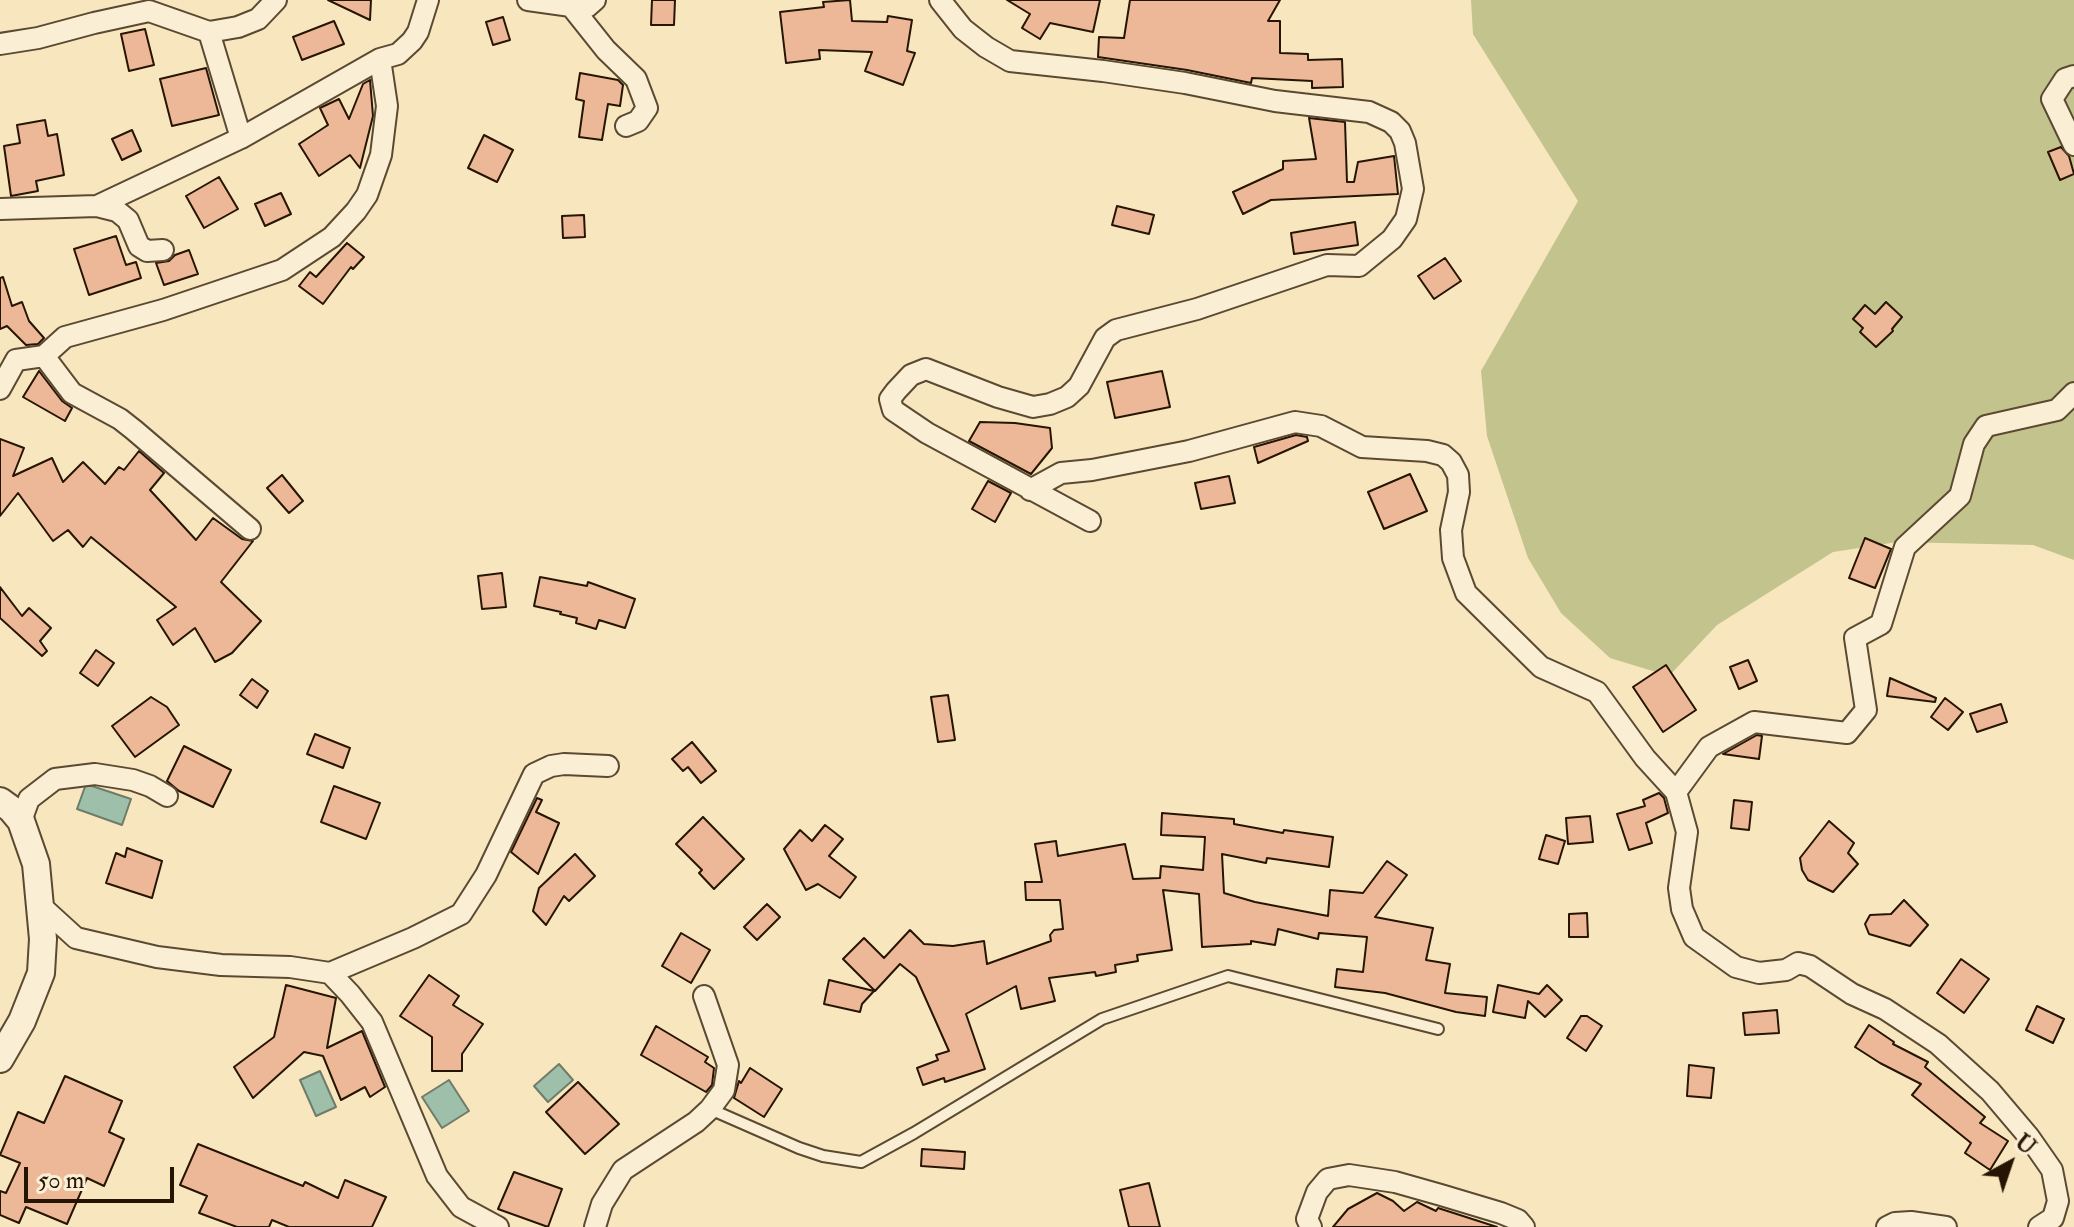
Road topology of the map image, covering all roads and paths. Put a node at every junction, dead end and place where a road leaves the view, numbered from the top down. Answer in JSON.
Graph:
{"nodes":[{"id":1,"x":276,"y":0,"type":"edge"},
{"id":2,"x":428,"y":0,"type":"edge"},
{"id":3,"x":528,"y":0,"type":"edge"},
{"id":4,"x":595,"y":0,"type":"edge"},
{"id":5,"x":940,"y":0,"type":"edge"},
{"id":6,"x":571,"y":6,"type":"junction"},
{"id":7,"x":209,"y":32,"type":"junction"},
{"id":8,"x":0,"y":44,"type":"edge"},
{"id":9,"x":380,"y":59,"type":"junction"},
{"id":10,"x":2074,"y":76,"type":"edge"},
{"id":11,"x":626,"y":126,"type":"dead end"},
{"id":12,"x":241,"y":138,"type":"junction"},
{"id":13,"x":2074,"y":145,"type":"edge"},
{"id":14,"x":97,"y":206,"type":"junction"},
{"id":15,"x":0,"y":209,"type":"edge"},
{"id":16,"x":163,"y":250,"type":"dead end"},
{"id":17,"x":8,"y":356,"type":"edge"},
{"id":18,"x":44,"y":356,"type":"junction"},
{"id":19,"x":0,"y":389,"type":"edge"},
{"id":20,"x":2074,"y":393,"type":"edge"},
{"id":21,"x":1030,"y":490,"type":"junction"},
{"id":22,"x":1090,"y":521,"type":"dead end"},
{"id":23,"x":250,"y":529,"type":"dead end"},
{"id":24,"x":608,"y":766,"type":"dead end"},
{"id":25,"x":1676,"y":792,"type":"junction"},
{"id":26,"x":167,"y":796,"type":"dead end"},
{"id":27,"x":0,"y":801,"type":"edge"},
{"id":28,"x":21,"y":821,"type":"junction"},
{"id":29,"x":42,"y":907,"type":"junction"},
{"id":30,"x":330,"y":973,"type":"junction"},
{"id":31,"x":704,"y":996,"type":"dead end"},
{"id":32,"x":1438,"y":1029,"type":"dead end"},
{"id":33,"x":0,"y":1059,"type":"edge"},
{"id":34,"x":710,"y":1109,"type":"junction"},
{"id":35,"x":498,"y":1227,"type":"edge"},
{"id":36,"x":595,"y":1227,"type":"edge"},
{"id":37,"x":1311,"y":1227,"type":"edge"},
{"id":38,"x":1524,"y":1227,"type":"edge"},
{"id":39,"x":1887,"y":1227,"type":"edge"},
{"id":40,"x":1946,"y":1227,"type":"edge"},
{"id":41,"x":2039,"y":1227,"type":"edge"}],
"edges":[{"from":1,"to":7,"type":"street"},
{"from":2,"to":9,"type":"street"},
{"from":3,"to":6,"type":"street"},
{"from":4,"to":6,"type":"street"},
{"from":5,"to":21,"type":"street"},
{"from":6,"to":11,"type":"street"},
{"from":7,"to":8,"type":"street"},
{"from":7,"to":12,"type":"street"},
{"from":9,"to":12,"type":"street"},
{"from":9,"to":18,"type":"street"},
{"from":10,"to":13,"type":"street"},
{"from":12,"to":14,"type":"street"},
{"from":14,"to":15,"type":"street"},
{"from":14,"to":16,"type":"street"},
{"from":17,"to":18,"type":"street"},
{"from":17,"to":19,"type":"street"},
{"from":18,"to":23,"type":"street"},
{"from":20,"to":25,"type":"street"},
{"from":21,"to":22,"type":"street"},
{"from":21,"to":25,"type":"street"},
{"from":24,"to":30,"type":"street"},
{"from":25,"to":41,"type":"street"},
{"from":26,"to":28,"type":"street"},
{"from":27,"to":28,"type":"street"},
{"from":28,"to":29,"type":"street"},
{"from":29,"to":30,"type":"street"},
{"from":29,"to":33,"type":"street"},
{"from":30,"to":35,"type":"street"},
{"from":31,"to":34,"type":"street"},
{"from":32,"to":34,"type":"lane"},
{"from":34,"to":36,"type":"street"},
{"from":37,"to":38,"type":"street"},
{"from":39,"to":40,"type":"street"}]}
